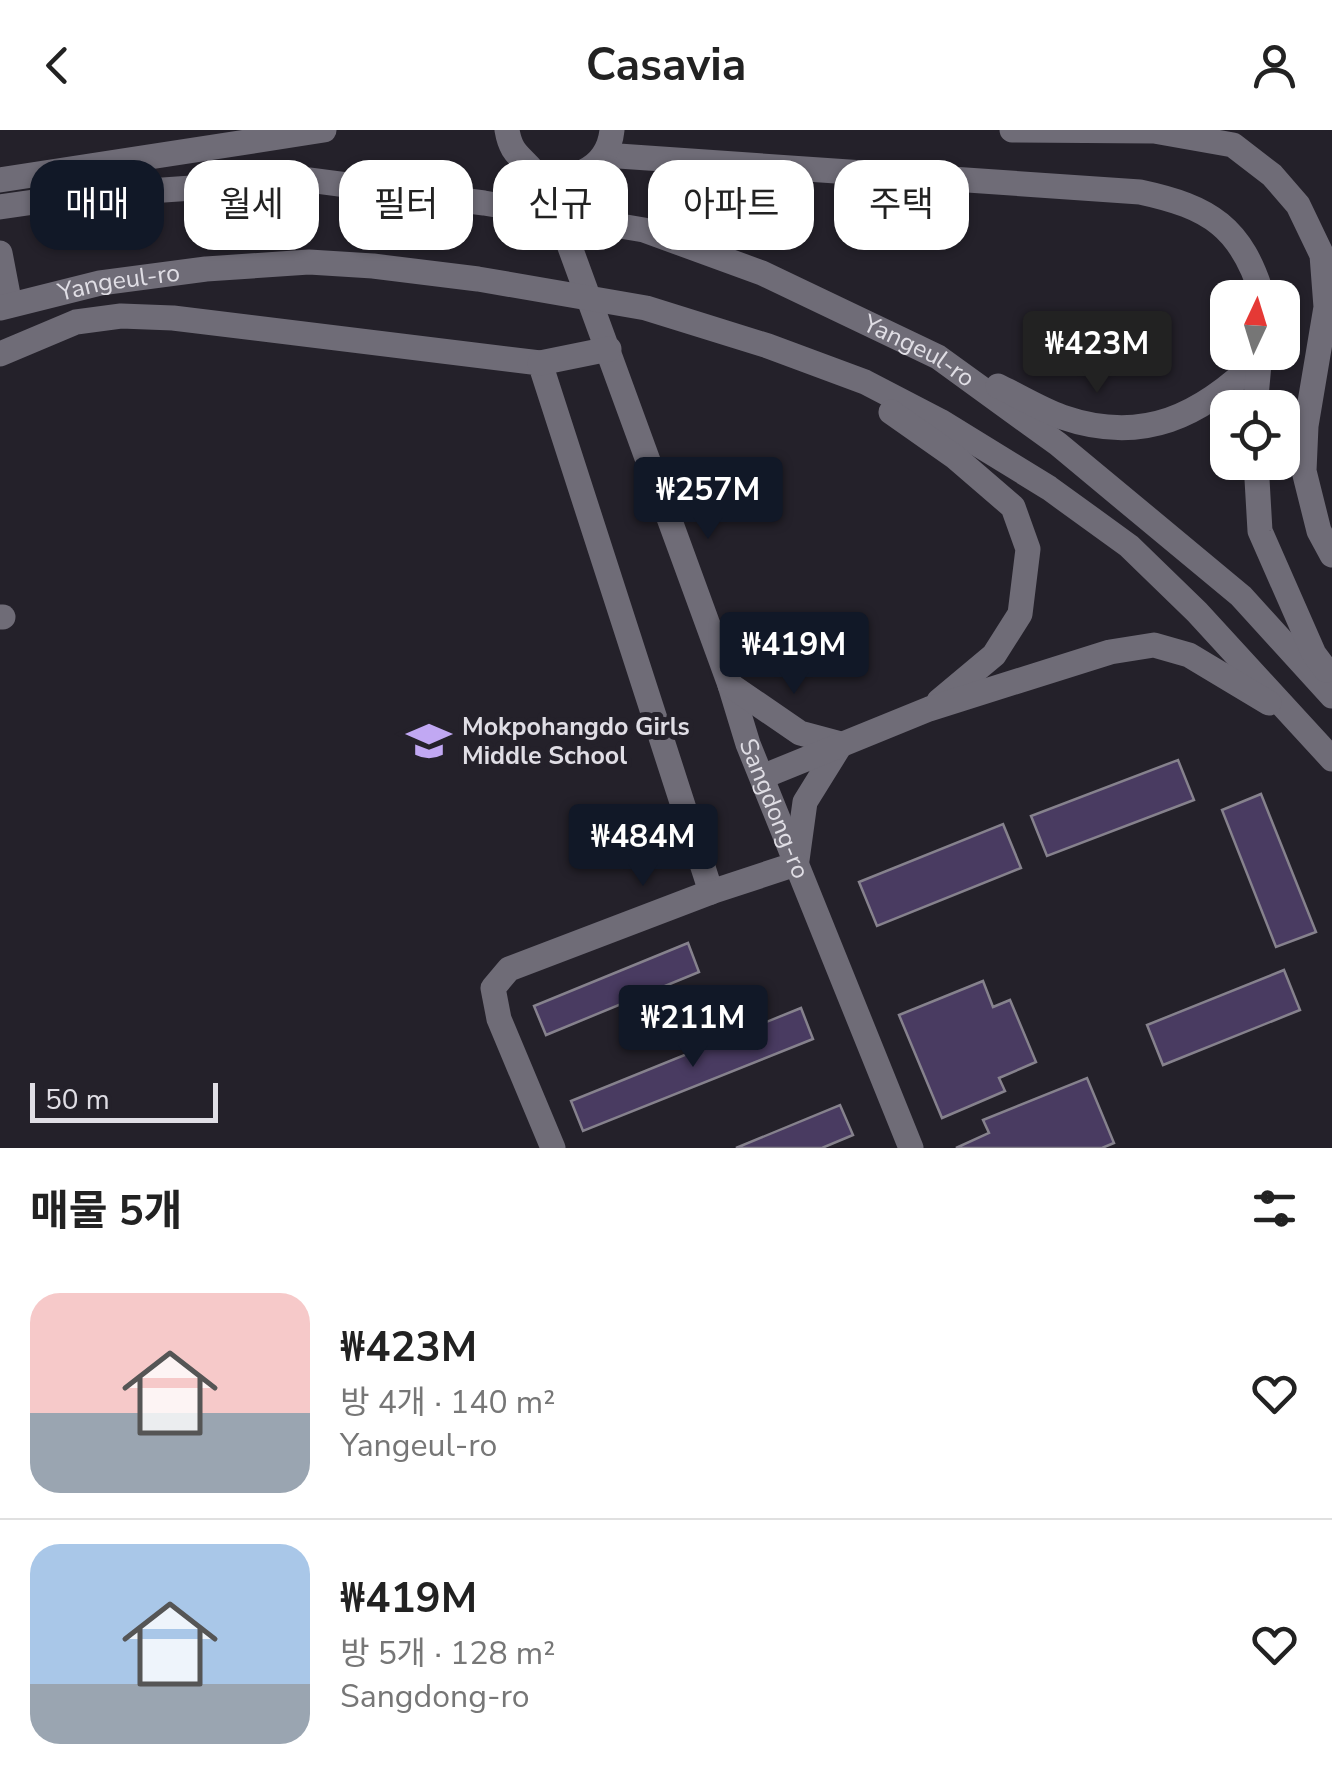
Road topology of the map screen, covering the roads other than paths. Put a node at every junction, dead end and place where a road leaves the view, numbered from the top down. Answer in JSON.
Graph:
{"nodes":[{"id":1,"x":324,"y":130,"type":"edge"},
{"id":2,"x":507,"y":130,"type":"edge"},
{"id":3,"x":1012,"y":130,"type":"edge"},
{"id":4,"x":608,"y":142,"type":"edge"},
{"id":5,"x":519,"y":160,"type":"edge"},
{"id":6,"x":0,"y":180,"type":"edge"},
{"id":7,"x":0,"y":207,"type":"edge"},
{"id":8,"x":571,"y":250,"type":"edge"},
{"id":9,"x":0,"y":253,"type":"edge"},
{"id":10,"x":1257,"y":280,"type":"edge"},
{"id":11,"x":5,"y":306,"type":"edge"},
{"id":12,"x":768,"y":346,"type":"junction"},
{"id":13,"x":610,"y":349,"type":"junction"},
{"id":14,"x":0,"y":354,"type":"edge"},
{"id":15,"x":938,"y":357,"type":"junction"},
{"id":16,"x":540,"y":363,"type":"junction"},
{"id":17,"x":1246,"y":370,"type":"edge"},
{"id":18,"x":1257,"y":480,"type":"edge"},
{"id":19,"x":1332,"y":556,"type":"edge"},
{"id":20,"x":1332,"y":678,"type":"edge"},
{"id":21,"x":730,"y":685,"type":"junction"},
{"id":22,"x":1332,"y":696,"type":"edge"},
{"id":23,"x":929,"y":709,"type":"junction"},
{"id":24,"x":841,"y":744,"type":"junction"},
{"id":25,"x":1332,"y":761,"type":"edge"},
{"id":26,"x":762,"y":777,"type":"junction"},
{"id":27,"x":796,"y":864,"type":"junction"},
{"id":28,"x":710,"y":892,"type":"junction"},
{"id":29,"x":553,"y":1148,"type":"edge"},
{"id":30,"x":910,"y":1148,"type":"edge"}],
"edges":[{"from":1,"to":6,"type":"street"},
{"from":2,"to":5,"type":"street","name":"Sangdong-ro"},
{"from":3,"to":19,"type":"street"},
{"from":4,"to":10,"type":"street"},
{"from":7,"to":15,"type":"street","name":"Yangeul-ro"},
{"from":8,"to":13,"type":"street","name":"Sangdong-ro"},
{"from":9,"to":11,"type":"street"},
{"from":11,"to":12,"type":"street","name":"Yangeul-ro"},
{"from":12,"to":23,"type":"street"},
{"from":12,"to":25,"type":"street","name":"Yangeul-ro"},
{"from":13,"to":16,"type":"street"},
{"from":13,"to":21,"type":"street","name":"Sangdong-ro"},
{"from":14,"to":16,"type":"street"},
{"from":15,"to":17,"type":"street"},
{"from":15,"to":22,"type":"street","name":"Yangeul-ro"},
{"from":16,"to":28,"type":"street"},
{"from":18,"to":20,"type":"street"},
{"from":21,"to":24,"type":"street"},
{"from":21,"to":26,"type":"street","name":"Sangdong-ro"},
{"from":23,"to":24,"type":"street"},
{"from":23,"to":25,"type":"street"},
{"from":24,"to":26,"type":"street"},
{"from":24,"to":27,"type":"street"},
{"from":26,"to":27,"type":"street","name":"Sangdong-ro"},
{"from":27,"to":28,"type":"street"},
{"from":27,"to":30,"type":"street","name":"Sangdong-ro"},
{"from":28,"to":29,"type":"street"}]}
